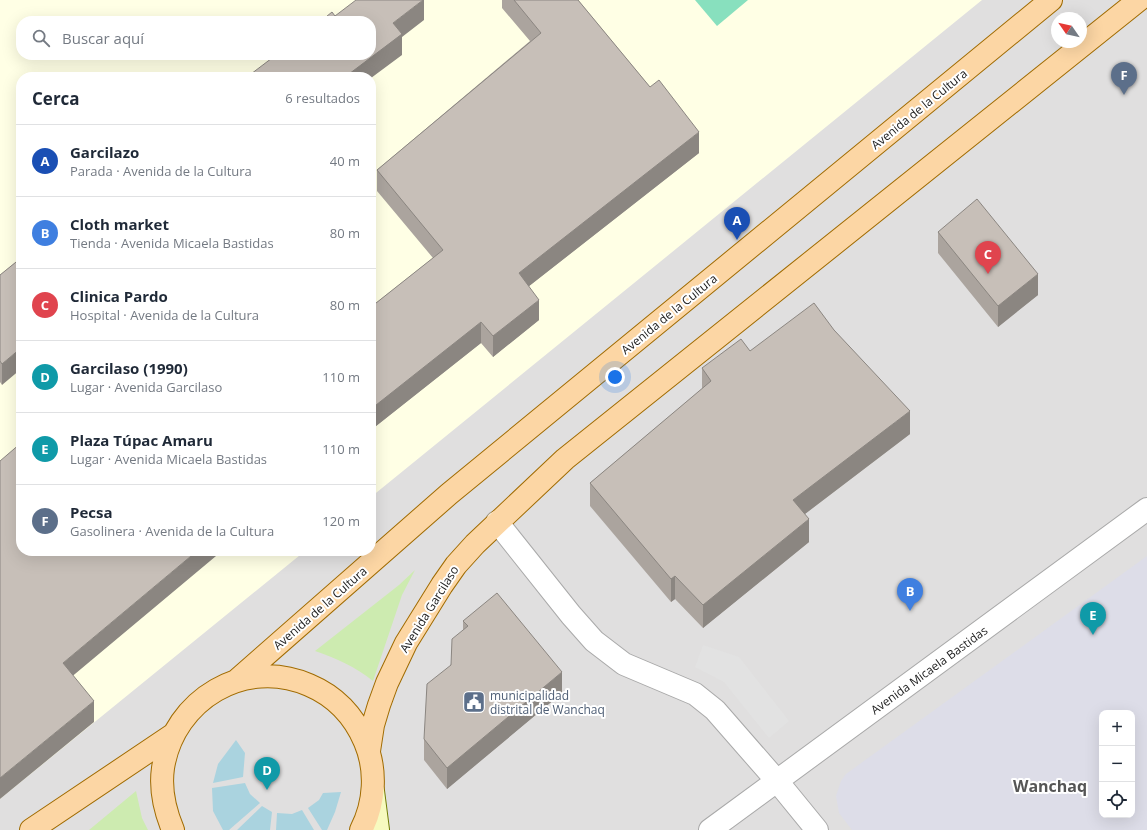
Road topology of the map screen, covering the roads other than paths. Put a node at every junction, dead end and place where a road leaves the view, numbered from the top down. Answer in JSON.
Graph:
{"nodes":[{"id":1,"x":1051,"y":0,"type":"edge"},
{"id":2,"x":1139,"y":0,"type":"edge"},
{"id":3,"x":1147,"y":509,"type":"edge"},
{"id":4,"x":498,"y":522,"type":"junction"},
{"id":5,"x":236,"y":681,"type":"junction"},
{"id":6,"x":174,"y":734,"type":"junction"},
{"id":7,"x":369,"y":751,"type":"junction"},
{"id":8,"x":777,"y":781,"type":"junction"},
{"id":9,"x":373,"y":791,"type":"junction"},
{"id":10,"x":31,"y":830,"type":"edge"},
{"id":11,"x":173,"y":830,"type":"edge"},
{"id":12,"x":361,"y":830,"type":"edge"},
{"id":13,"x":378,"y":830,"type":"edge"},
{"id":14,"x":710,"y":830,"type":"edge"},
{"id":15,"x":817,"y":830,"type":"edge"}],
"edges":[{"from":1,"to":5,"type":"main road","name":"Avenida de la Cultura"},
{"from":2,"to":4,"type":"main road","name":"Avenida Garcilaso"},
{"from":3,"to":8,"type":"street","name":"Avenida Micaela Bastidas"},
{"from":4,"to":7,"type":"main road","name":"Avenida Garcilaso"},
{"from":4,"to":8,"type":"street"},
{"from":5,"to":6,"type":"main road","name":"Avenida Garcilaso"},
{"from":5,"to":7,"type":"main road","name":"Avenida Garcilaso"},
{"from":6,"to":10,"type":"main road"},
{"from":6,"to":11,"type":"main road","name":"Avenida Garcilaso"},
{"from":7,"to":9,"type":"main road","name":"Avenida Garcilaso"},
{"from":8,"to":14,"type":"street","name":"Avenida Micaela Bastidas"},
{"from":8,"to":15,"type":"street"},
{"from":9,"to":12,"type":"main road","name":"Avenida Garcilaso"},
{"from":9,"to":13,"type":"main road"}]}
